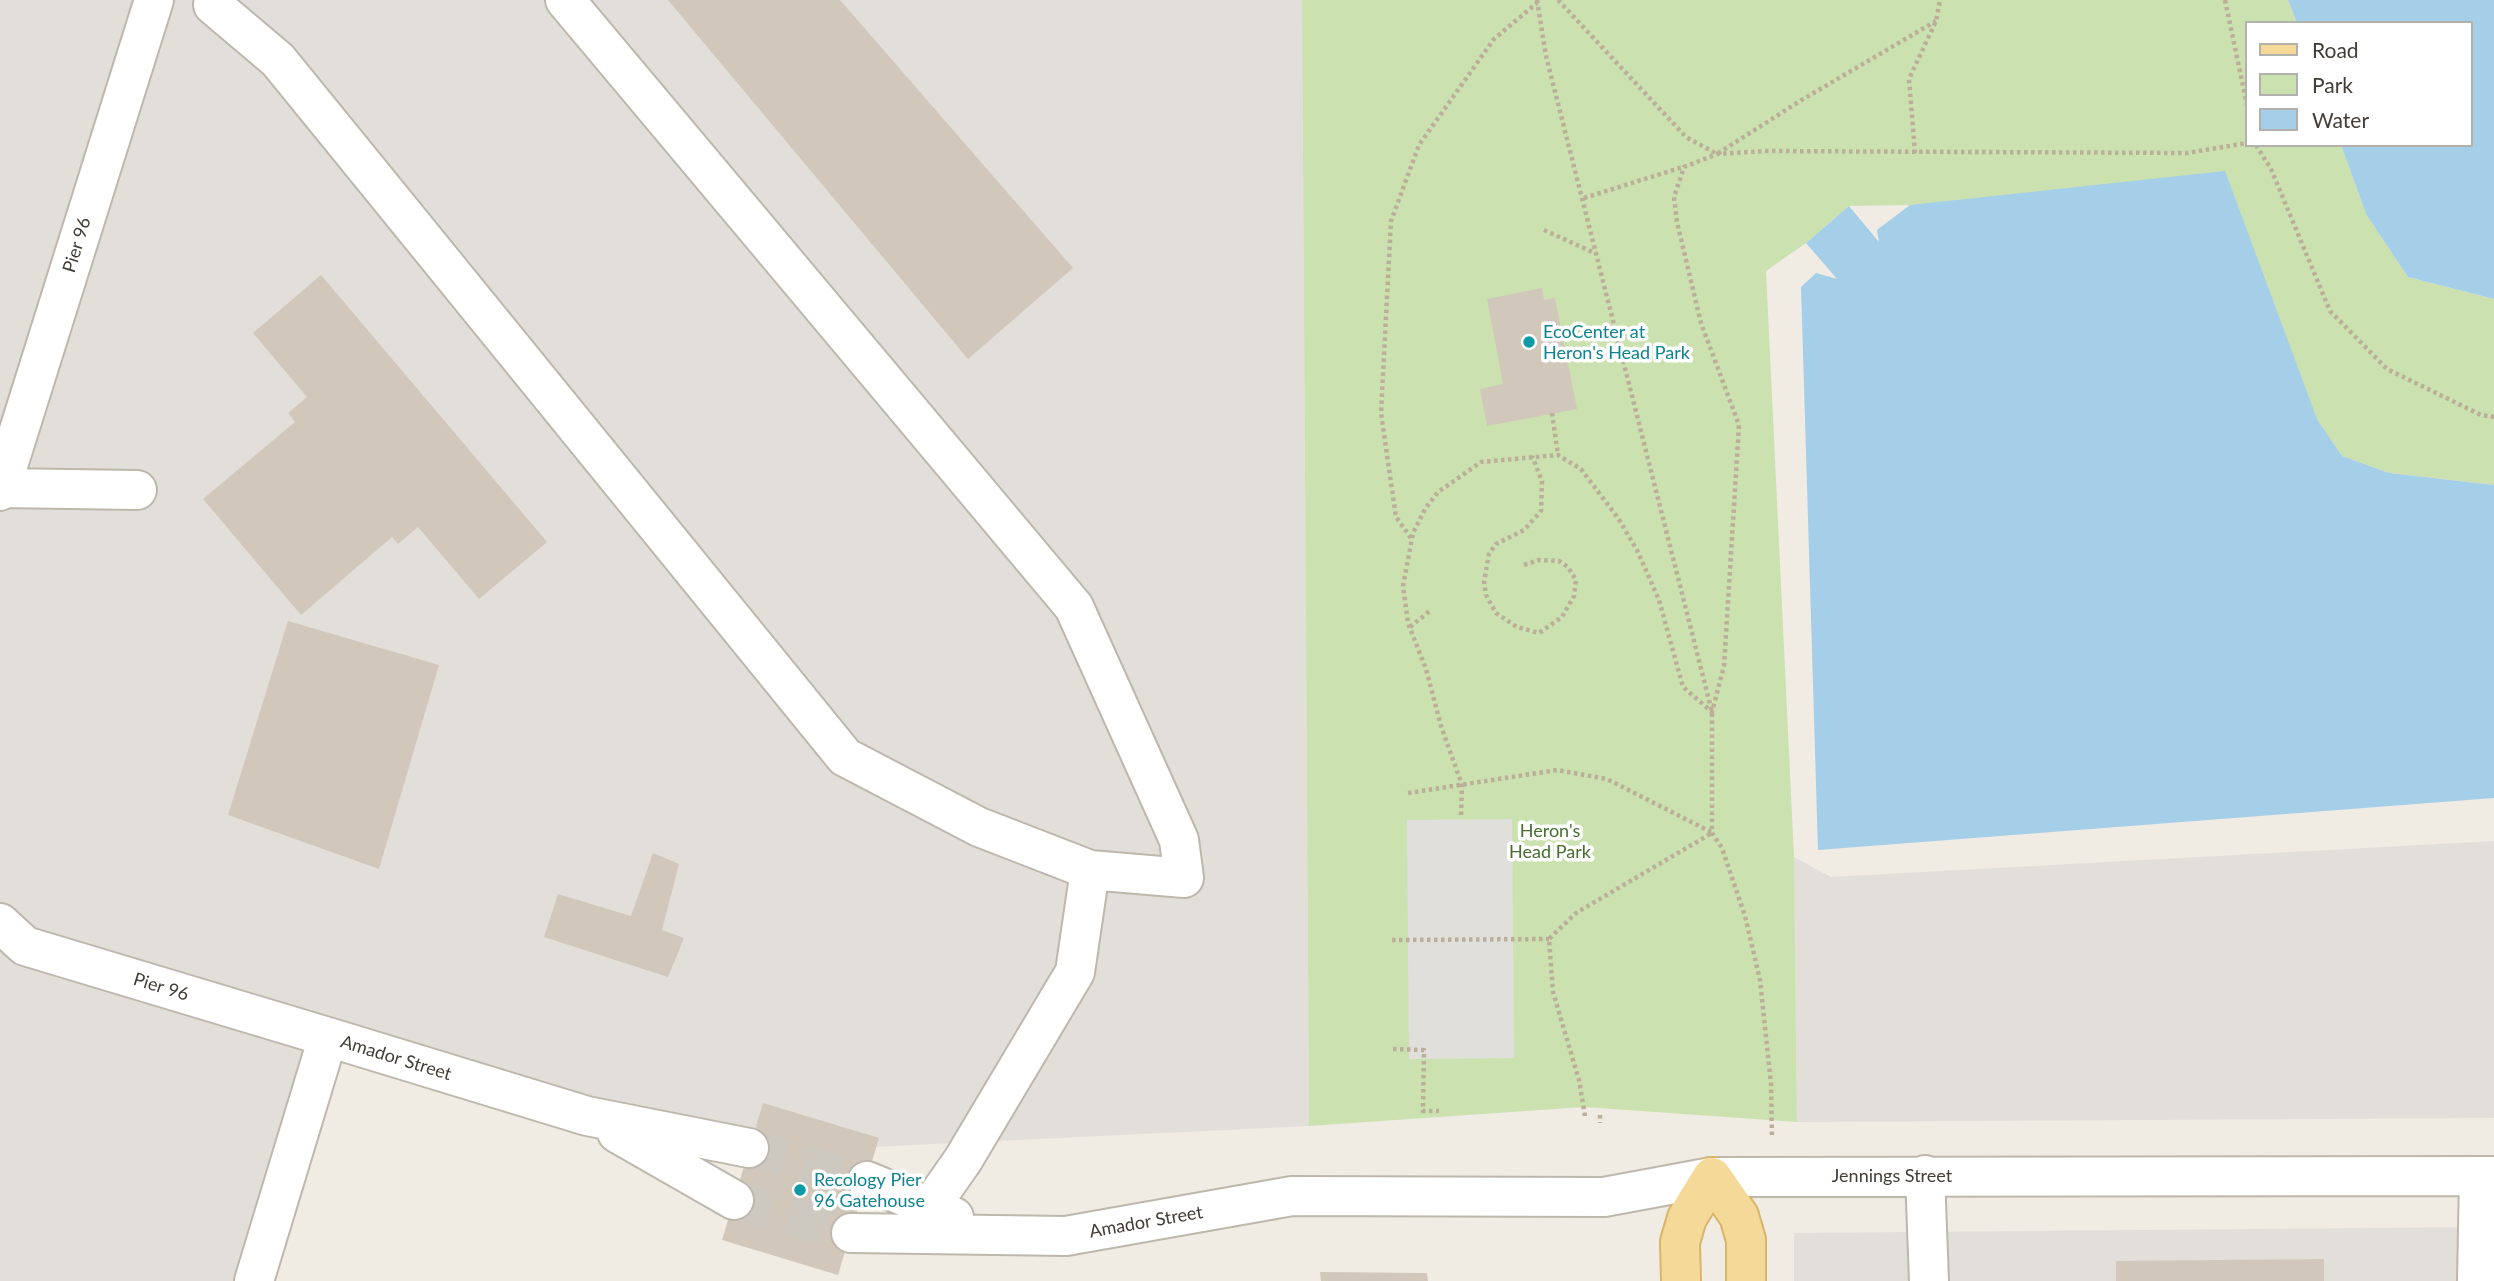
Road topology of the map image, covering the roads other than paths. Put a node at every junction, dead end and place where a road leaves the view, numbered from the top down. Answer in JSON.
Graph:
{"nodes":[{"id":1,"x":154,"y":0,"type":"edge"},
{"id":2,"x":565,"y":0,"type":"edge"},
{"id":3,"x":213,"y":5,"type":"dead end"},
{"id":4,"x":0,"y":489,"type":"edge"},
{"id":5,"x":137,"y":490,"type":"dead end"},
{"id":6,"x":1090,"y":870,"type":"junction"},
{"id":7,"x":0,"y":923,"type":"edge"},
{"id":8,"x":328,"y":1037,"type":"junction"},
{"id":9,"x":587,"y":1116,"type":"junction"},
{"id":10,"x":749,"y":1148,"type":"tunnel mouth"},
{"id":11,"x":1925,"y":1175,"type":"junction"},
{"id":12,"x":2486,"y":1176,"type":"edge"},
{"id":13,"x":1712,"y":1177,"type":"junction"},
{"id":14,"x":867,"y":1181,"type":"tunnel mouth"},
{"id":15,"x":1292,"y":1196,"type":"joint"},
{"id":16,"x":734,"y":1200,"type":"tunnel mouth"},
{"id":17,"x":930,"y":1207,"type":"junction"},
{"id":18,"x":851,"y":1233,"type":"tunnel mouth"},
{"id":19,"x":998,"y":1235,"type":"junction"},
{"id":20,"x":254,"y":1281,"type":"edge"},
{"id":21,"x":1681,"y":1281,"type":"edge"},
{"id":22,"x":1746,"y":1281,"type":"edge"},
{"id":23,"x":1929,"y":1281,"type":"edge"},
{"id":24,"x":2477,"y":1281,"type":"edge"}],
"edges":[{"from":1,"to":4,"type":"street","name":"Pier 96"},
{"from":2,"to":6,"type":"street"},
{"from":3,"to":6,"type":"street"},
{"from":4,"to":5,"type":"street"},
{"from":6,"to":17,"type":"street"},
{"from":7,"to":8,"type":"street","name":"Pier 96"},
{"from":8,"to":9,"type":"street","name":"Amador Street"},
{"from":8,"to":20,"type":"street","name":"Amador Street"},
{"from":9,"to":10,"type":"street","name":"Amador Street"},
{"from":9,"to":16,"type":"street","name":"Amador Street"},
{"from":11,"to":12,"type":"street","name":"Jennings Street"},
{"from":11,"to":13,"type":"street","name":"Jennings Street"},
{"from":11,"to":23,"type":"street"},
{"from":12,"to":24,"type":"street"},
{"from":13,"to":15,"type":"street","name":"Jennings Street"},
{"from":13,"to":21,"type":"main road"},
{"from":13,"to":22,"type":"main road"},
{"from":14,"to":17,"type":"street","name":"Amador Street"},
{"from":15,"to":19,"type":"street","name":"Amador Street"},
{"from":17,"to":19,"type":"street","name":"Amador Street"},
{"from":18,"to":19,"type":"street","name":"Amador Street"}]}
